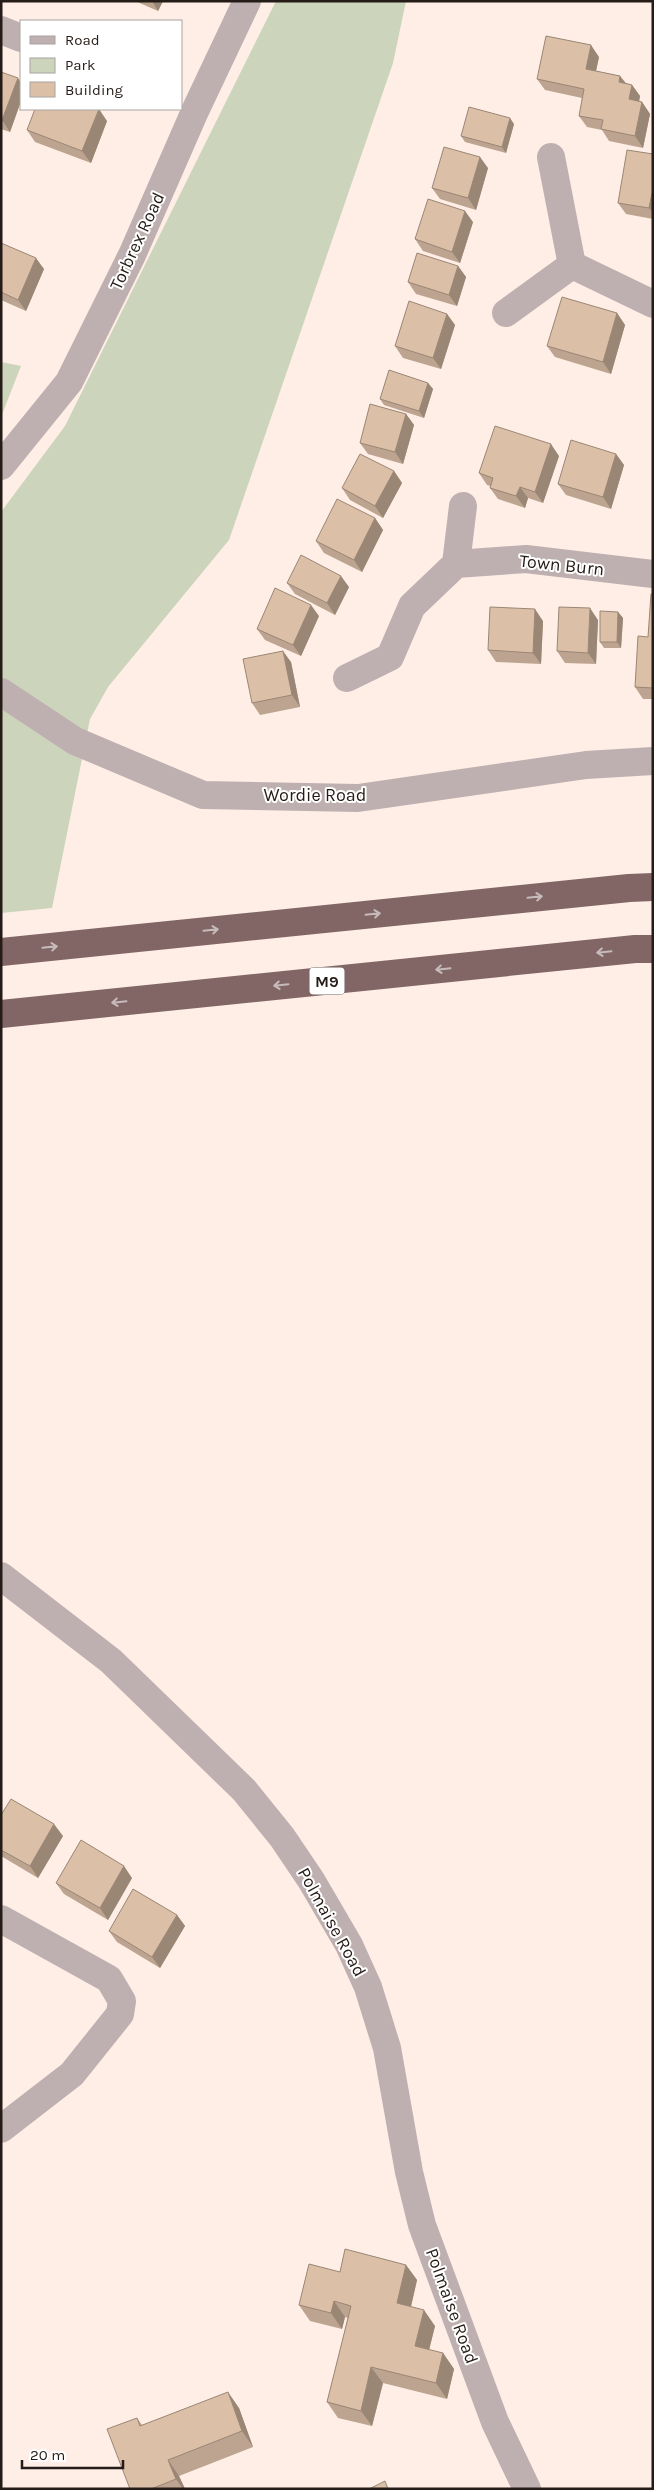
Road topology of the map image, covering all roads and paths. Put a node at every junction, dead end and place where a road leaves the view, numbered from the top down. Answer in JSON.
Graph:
{"nodes":[{"id":1,"x":247,"y":1,"type":"edge"},
{"id":2,"x":1,"y":30,"type":"edge"},
{"id":3,"x":20,"y":38,"type":"edge"},
{"id":4,"x":188,"y":108,"type":"edge"},
{"id":5,"x":551,"y":157,"type":"dead end"},
{"id":6,"x":572,"y":265,"type":"junction"},
{"id":7,"x":653,"y":304,"type":"edge"},
{"id":8,"x":506,"y":313,"type":"dead end"},
{"id":9,"x":1,"y":466,"type":"edge"},
{"id":10,"x":463,"y":506,"type":"dead end"},
{"id":11,"x":456,"y":564,"type":"junction"},
{"id":12,"x":653,"y":574,"type":"edge"},
{"id":13,"x":347,"y":678,"type":"dead end"},
{"id":14,"x":1,"y":692,"type":"edge"},
{"id":15,"x":653,"y":761,"type":"edge"},
{"id":16,"x":653,"y":887,"type":"edge"},
{"id":17,"x":653,"y":949,"type":"edge"},
{"id":18,"x":1,"y":952,"type":"edge"},
{"id":19,"x":1,"y":1014,"type":"edge"},
{"id":20,"x":1,"y":1576,"type":"edge"},
{"id":21,"x":1,"y":1918,"type":"edge"},
{"id":22,"x":1,"y":2129,"type":"edge"},
{"id":23,"x":527,"y":2489,"type":"edge"}],
"edges":[{"from":1,"to":4,"type":"street","name":"Torbrex Road"},
{"from":2,"to":3,"type":"street"},
{"from":4,"to":9,"type":"street","name":"Torbrex Road"},
{"from":5,"to":6,"type":"street"},
{"from":6,"to":7,"type":"street"},
{"from":6,"to":8,"type":"street"},
{"from":10,"to":11,"type":"street"},
{"from":11,"to":12,"type":"street","name":"Town Burn"},
{"from":11,"to":13,"type":"street"},
{"from":14,"to":15,"type":"street","name":"Wordie Road"},
{"from":18,"to":16,"type":"highway","one_way":true},
{"from":17,"to":19,"type":"highway","number":"M9","one_way":true},
{"from":20,"to":23,"type":"street","name":"Polmaise Road"},
{"from":21,"to":22,"type":"street"}]}
